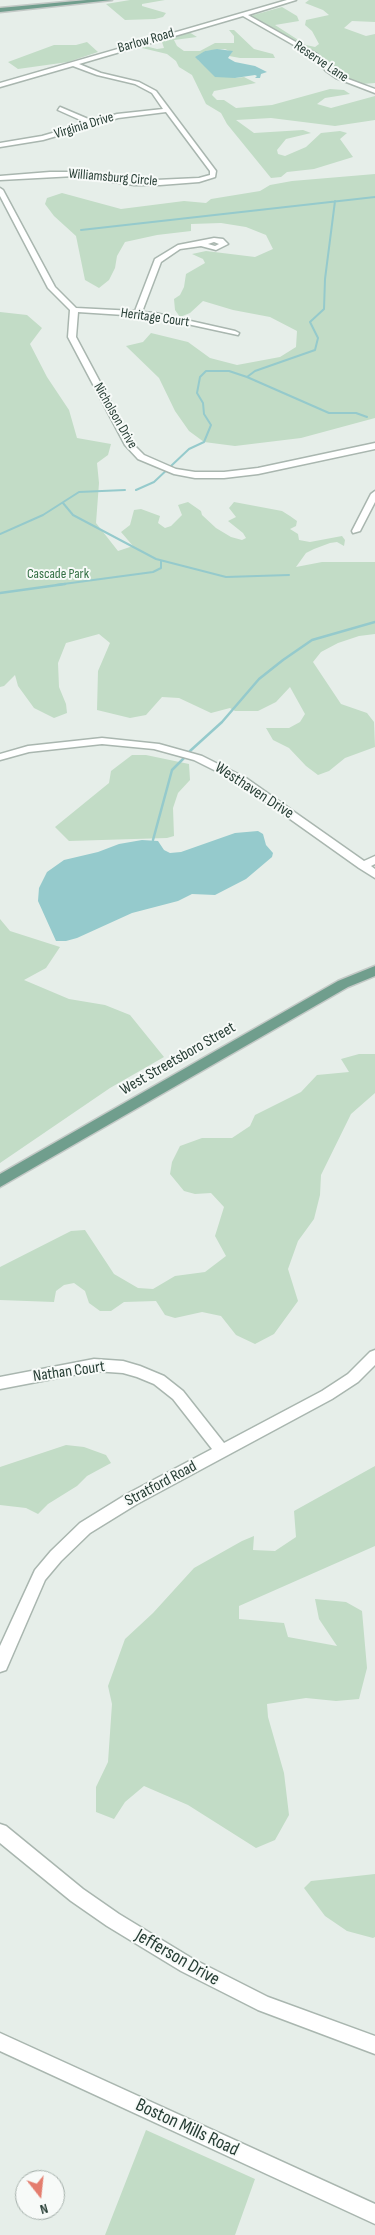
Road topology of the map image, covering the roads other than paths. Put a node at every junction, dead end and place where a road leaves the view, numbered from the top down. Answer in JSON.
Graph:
{"nodes":[{"id":1,"x":109,"y":0,"type":"edge"},
{"id":2,"x":293,"y":0,"type":"edge"},
{"id":3,"x":0,"y":10,"type":"edge"},
{"id":4,"x":243,"y":14,"type":"junction"},
{"id":5,"x":72,"y":63,"type":"junction"},
{"id":6,"x":0,"y":85,"type":"edge"},
{"id":7,"x":375,"y":91,"type":"edge"},
{"id":8,"x":60,"y":109,"type":"dead end"},
{"id":9,"x":168,"y":110,"type":"junction"},
{"id":10,"x":92,"y":123,"type":"junction"},
{"id":11,"x":0,"y":145,"type":"edge"},
{"id":12,"x":0,"y":178,"type":"edge"},
{"id":13,"x":0,"y":190,"type":"edge"},
{"id":14,"x":204,"y":243,"type":"dead end"},
{"id":15,"x":74,"y":310,"type":"junction"},
{"id":16,"x":138,"y":313,"type":"junction"},
{"id":17,"x":235,"y":333,"type":"dead end"},
{"id":18,"x":375,"y":447,"type":"edge"},
{"id":19,"x":375,"y":494,"type":"edge"},
{"id":20,"x":356,"y":531,"type":"dead end"},
{"id":21,"x":0,"y":758,"type":"edge"},
{"id":22,"x":375,"y":859,"type":"edge"},
{"id":23,"x":363,"y":866,"type":"junction"},
{"id":24,"x":375,"y":874,"type":"edge"},
{"id":25,"x":375,"y":971,"type":"edge"},
{"id":26,"x":0,"y":1181,"type":"edge"},
{"id":27,"x":375,"y":1356,"type":"edge"},
{"id":28,"x":0,"y":1383,"type":"edge"},
{"id":29,"x":222,"y":1452,"type":"junction"},
{"id":30,"x":0,"y":1665,"type":"edge"},
{"id":31,"x":0,"y":1832,"type":"edge"},
{"id":32,"x":0,"y":2042,"type":"edge"},
{"id":33,"x":375,"y":2046,"type":"edge"},
{"id":34,"x":375,"y":2214,"type":"edge"}],
"edges":[{"from":1,"to":3,"type":"main road"},
{"from":2,"to":4,"type":"street","name":"Barlow Road"},
{"from":4,"to":5,"type":"street","name":"Barlow Road"},
{"from":4,"to":7,"type":"street","name":"Reserve Lane"},
{"from":5,"to":6,"type":"street","name":"Barlow Road"},
{"from":5,"to":9,"type":"street","name":"Williamsburg Circle"},
{"from":8,"to":10,"type":"street"},
{"from":9,"to":10,"type":"street","name":"Virginia Drive"},
{"from":9,"to":12,"type":"street","name":"Williamsburg Circle"},
{"from":10,"to":11,"type":"street","name":"Virginia Drive"},
{"from":13,"to":15,"type":"street"},
{"from":14,"to":16,"type":"street"},
{"from":15,"to":16,"type":"street","name":"Heritage Court"},
{"from":15,"to":18,"type":"street","name":"Nicholson Drive"},
{"from":16,"to":17,"type":"street","name":"Heritage Court"},
{"from":19,"to":20,"type":"street"},
{"from":21,"to":23,"type":"street","name":"Westhaven Drive"},
{"from":22,"to":23,"type":"street"},
{"from":23,"to":24,"type":"street","name":"Westhaven Drive"},
{"from":25,"to":26,"type":"main road","name":"West Streetsboro Street"},
{"from":27,"to":29,"type":"street","name":"Stratford Road"},
{"from":28,"to":29,"type":"street","name":"Nathan Court"},
{"from":29,"to":30,"type":"street","name":"Stratford Road"},
{"from":31,"to":33,"type":"street","name":"Jefferson Drive"},
{"from":32,"to":34,"type":"street","name":"Boston Mills Road"}]}
